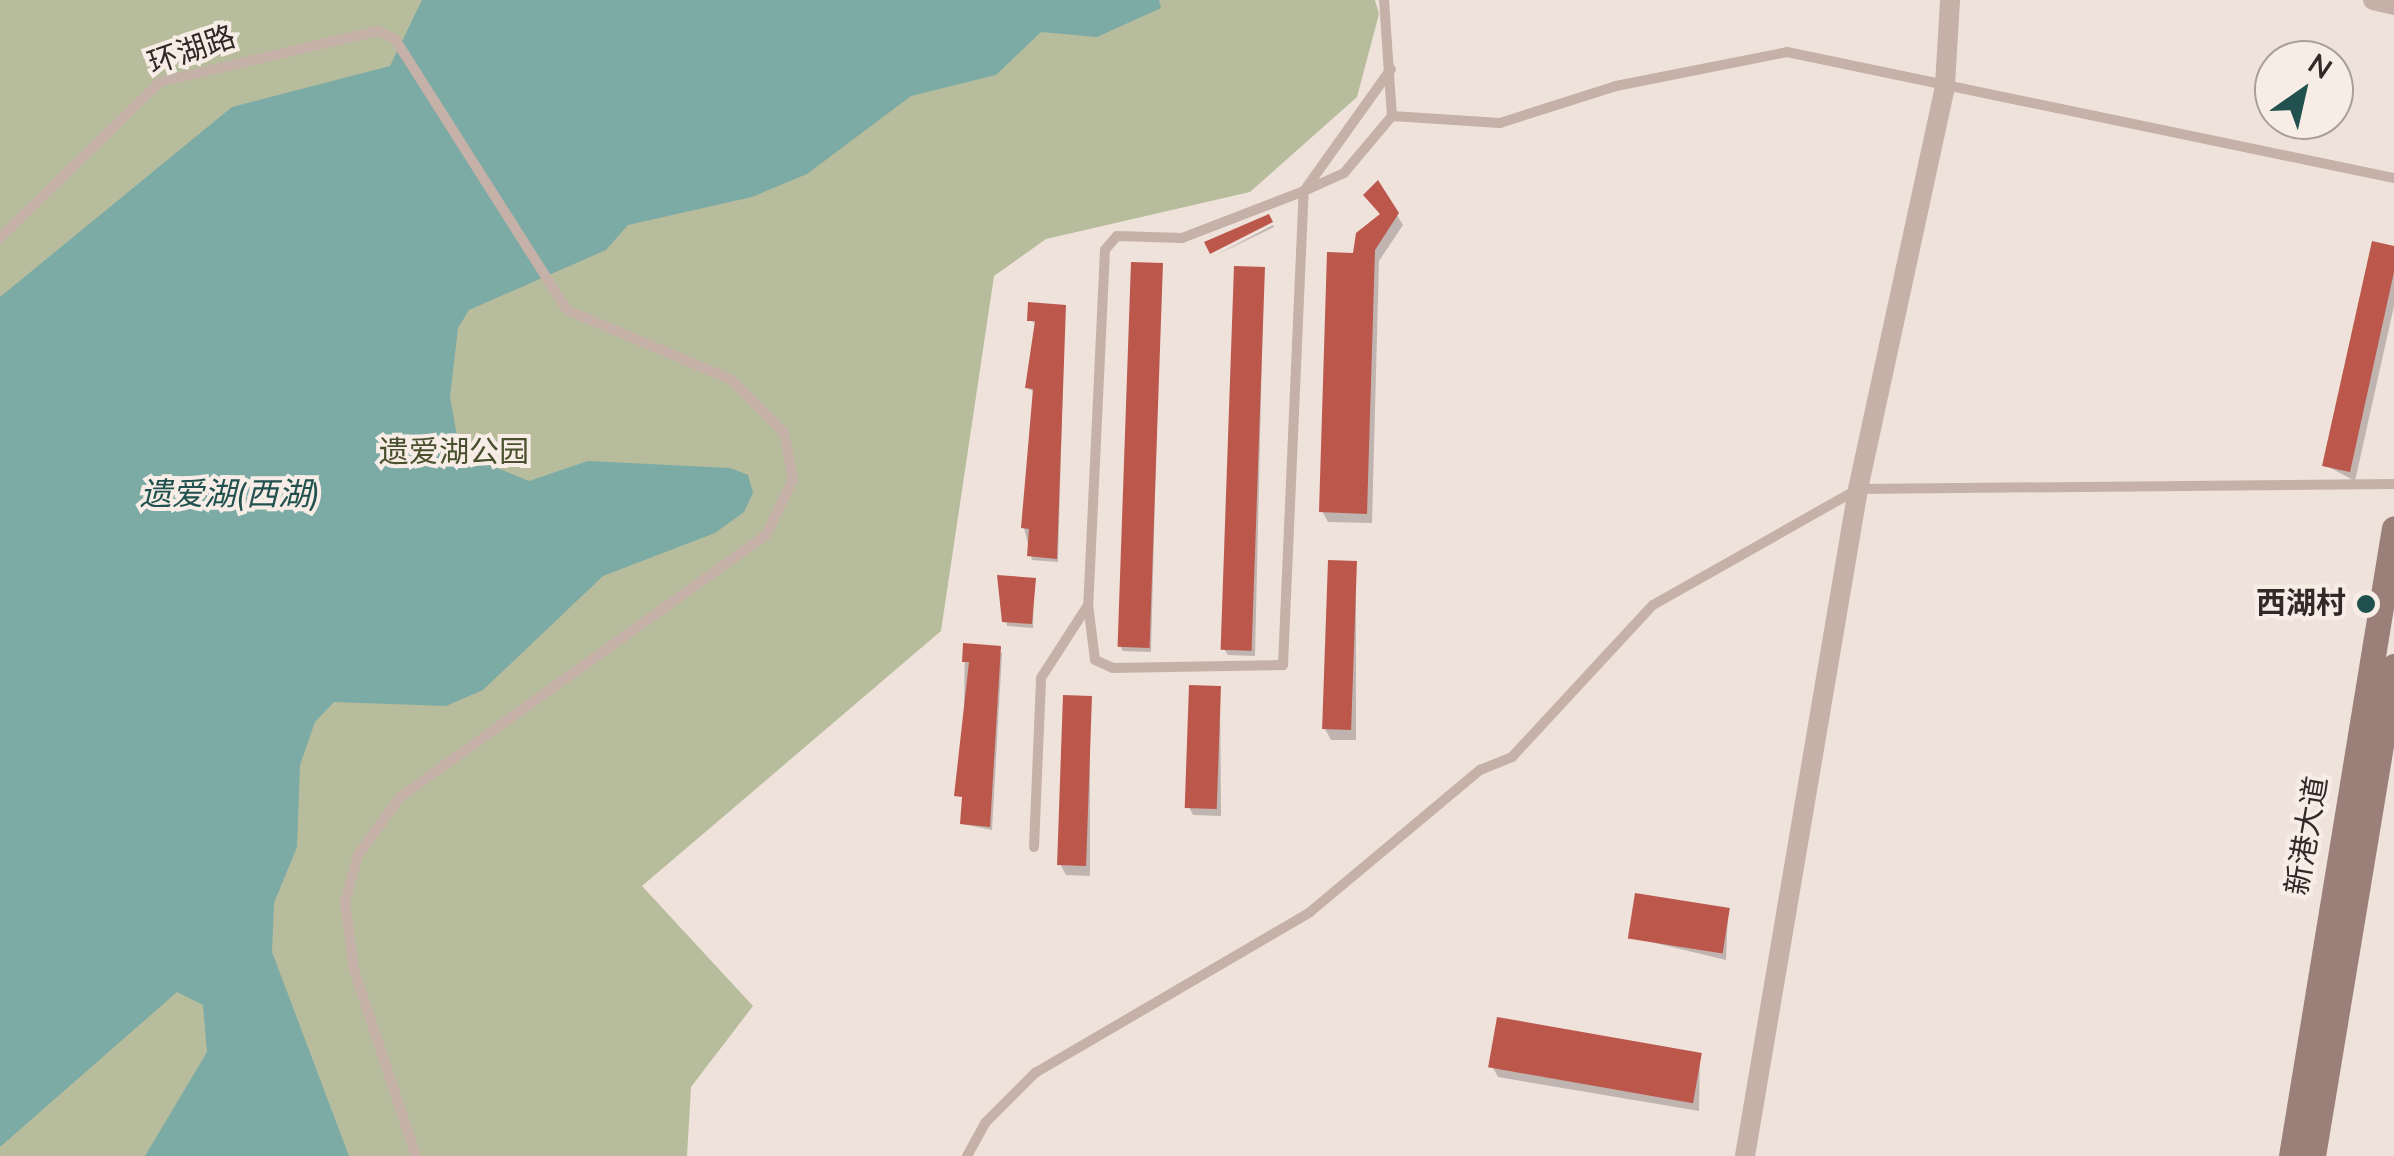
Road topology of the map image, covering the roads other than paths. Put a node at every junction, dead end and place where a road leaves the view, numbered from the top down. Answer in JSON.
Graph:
{"nodes":[{"id":1,"x":1384,"y":0,"type":"edge"},
{"id":2,"x":1950,"y":0,"type":"edge"},
{"id":3,"x":2373,"y":0,"type":"edge"},
{"id":4,"x":2394,"y":5,"type":"edge"},
{"id":5,"x":1392,"y":68,"type":"junction"},
{"id":6,"x":1945,"y":85,"type":"junction"},
{"id":7,"x":1392,"y":116,"type":"junction"},
{"id":8,"x":2394,"y":178,"type":"edge"},
{"id":9,"x":1304,"y":191,"type":"junction"},
{"id":10,"x":0,"y":238,"type":"edge"},
{"id":11,"x":2394,"y":484,"type":"edge"},
{"id":12,"x":1858,"y":489,"type":"junction"},
{"id":13,"x":2394,"y":528,"type":"edge"},
{"id":14,"x":1088,"y":604,"type":"junction"},
{"id":15,"x":2394,"y":666,"type":"edge"},
{"id":16,"x":1034,"y":847,"type":"dead end"},
{"id":17,"x":416,"y":1156,"type":"edge"},
{"id":18,"x":967,"y":1156,"type":"edge"},
{"id":19,"x":1746,"y":1156,"type":"edge"},
{"id":20,"x":2291,"y":1156,"type":"edge"},
{"id":21,"x":2313,"y":1156,"type":"edge"}],
"edges":[{"from":1,"to":5,"type":"lane"},
{"from":2,"to":6,"type":"street"},
{"from":3,"to":4,"type":"street"},
{"from":5,"to":7,"type":"lane"},
{"from":5,"to":9,"type":"lane"},
{"from":6,"to":7,"type":"lane"},
{"from":6,"to":8,"type":"lane"},
{"from":6,"to":12,"type":"street"},
{"from":7,"to":9,"type":"lane"},
{"from":9,"to":14,"type":"lane"},
{"from":9,"to":14,"type":"lane"},
{"from":10,"to":17,"type":"lane","name":"环湖路"},
{"from":11,"to":12,"type":"lane"},
{"from":12,"to":18,"type":"lane"},
{"from":12,"to":19,"type":"street"},
{"from":13,"to":20,"type":"main road","name":"新港大道"},
{"from":14,"to":16,"type":"lane"},
{"from":15,"to":21,"type":"main road","name":"新港大道"}]}
